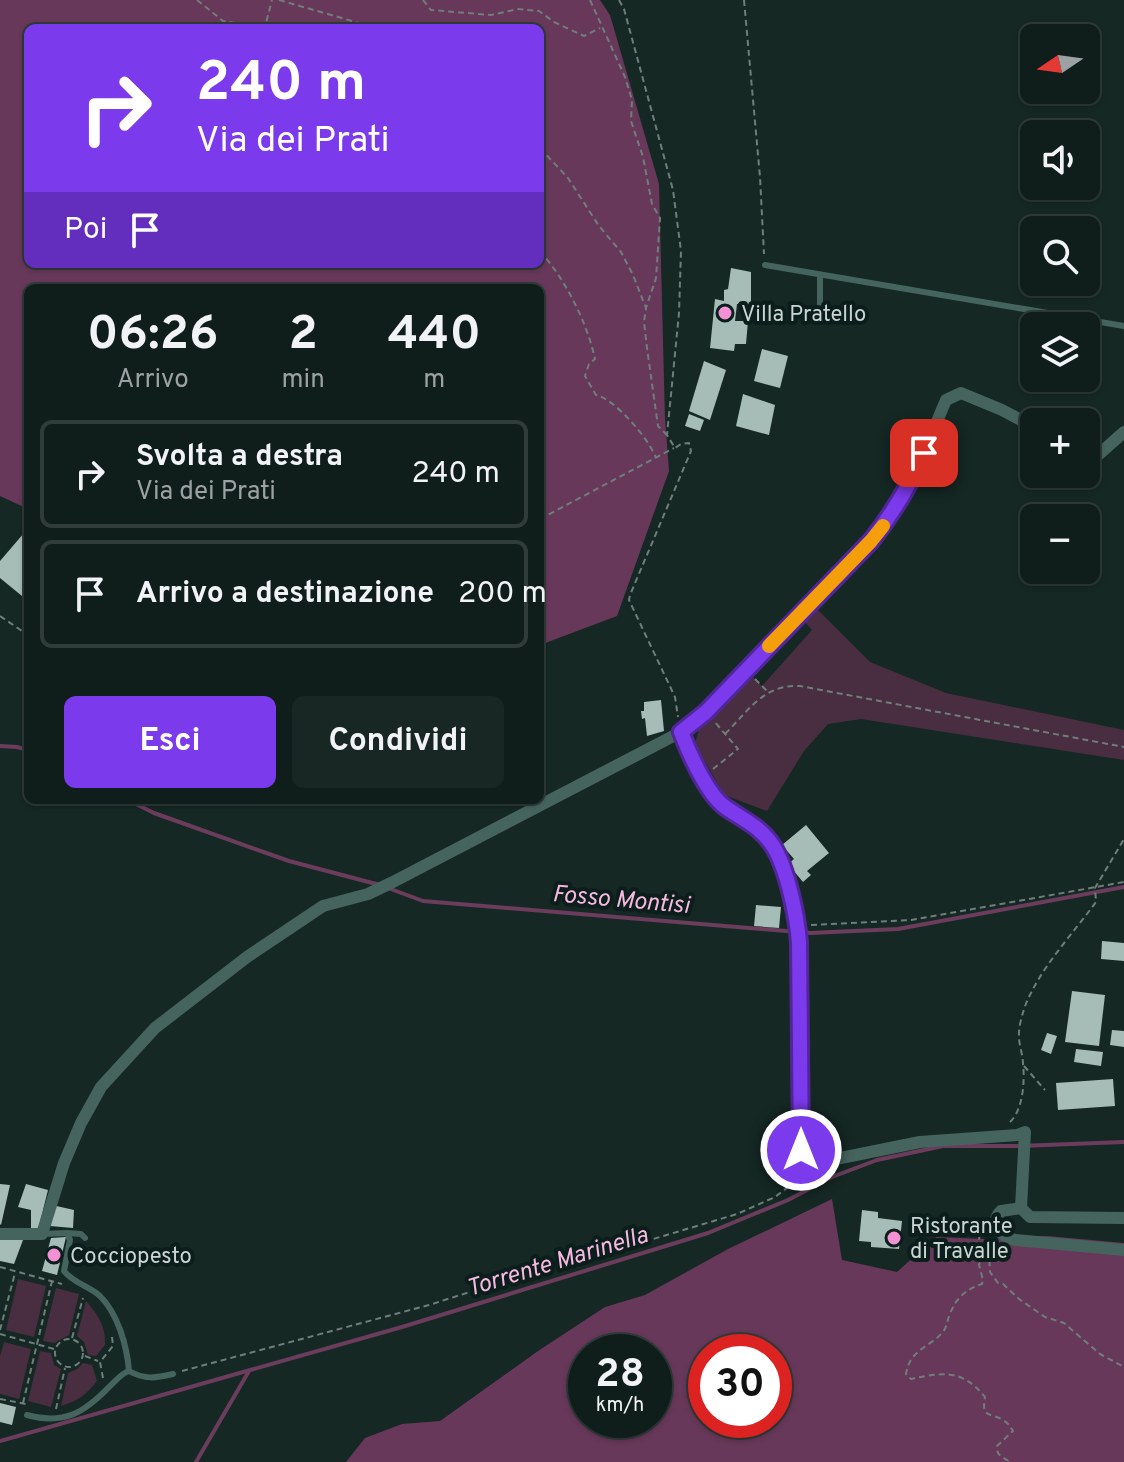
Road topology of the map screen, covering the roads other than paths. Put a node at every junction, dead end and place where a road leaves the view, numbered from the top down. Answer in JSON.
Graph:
{"nodes":[{"id":1,"x":765,"y":265,"type":"road end"},
{"id":2,"x":820,"y":275,"type":"junction"},
{"id":3,"x":820,"y":321,"type":"dead end"},
{"id":4,"x":1124,"y":326,"type":"edge"},
{"id":5,"x":1020,"y":420,"type":"edge"},
{"id":6,"x":1124,"y":432,"type":"edge"},
{"id":7,"x":1100,"y":453,"type":"edge"},
{"id":8,"x":681,"y":732,"type":"junction"},
{"id":9,"x":544,"y":803,"type":"edge"},
{"id":10,"x":543,"y":804,"type":"edge"},
{"id":11,"x":1021,"y":1208,"type":"junction"},
{"id":12,"x":1124,"y":1218,"type":"edge"},
{"id":13,"x":67,"y":1233,"type":"junction"},
{"id":14,"x":0,"y":1234,"type":"edge"},
{"id":15,"x":42,"y":1234,"type":"junction"},
{"id":16,"x":85,"y":1238,"type":"dead end"},
{"id":17,"x":1124,"y":1250,"type":"edge"},
{"id":18,"x":129,"y":1371,"type":"junction"},
{"id":19,"x":173,"y":1374,"type":"road end"},
{"id":20,"x":27,"y":1415,"type":"dead end"}],
"edges":[{"from":1,"to":2,"type":"lane"},
{"from":2,"to":3,"type":"lane"},
{"from":2,"to":4,"type":"lane"},
{"from":5,"to":8,"type":"street"},
{"from":6,"to":7,"type":"street"},
{"from":8,"to":9,"type":"street"},
{"from":8,"to":11,"type":"street"},
{"from":10,"to":15,"type":"street"},
{"from":11,"to":12,"type":"street"},
{"from":11,"to":17,"type":"street"},
{"from":13,"to":15,"type":"lane"},
{"from":13,"to":16,"type":"lane"},
{"from":13,"to":18,"type":"lane"},
{"from":14,"to":15,"type":"street"},
{"from":18,"to":19,"type":"lane"},
{"from":18,"to":20,"type":"lane"}]}
